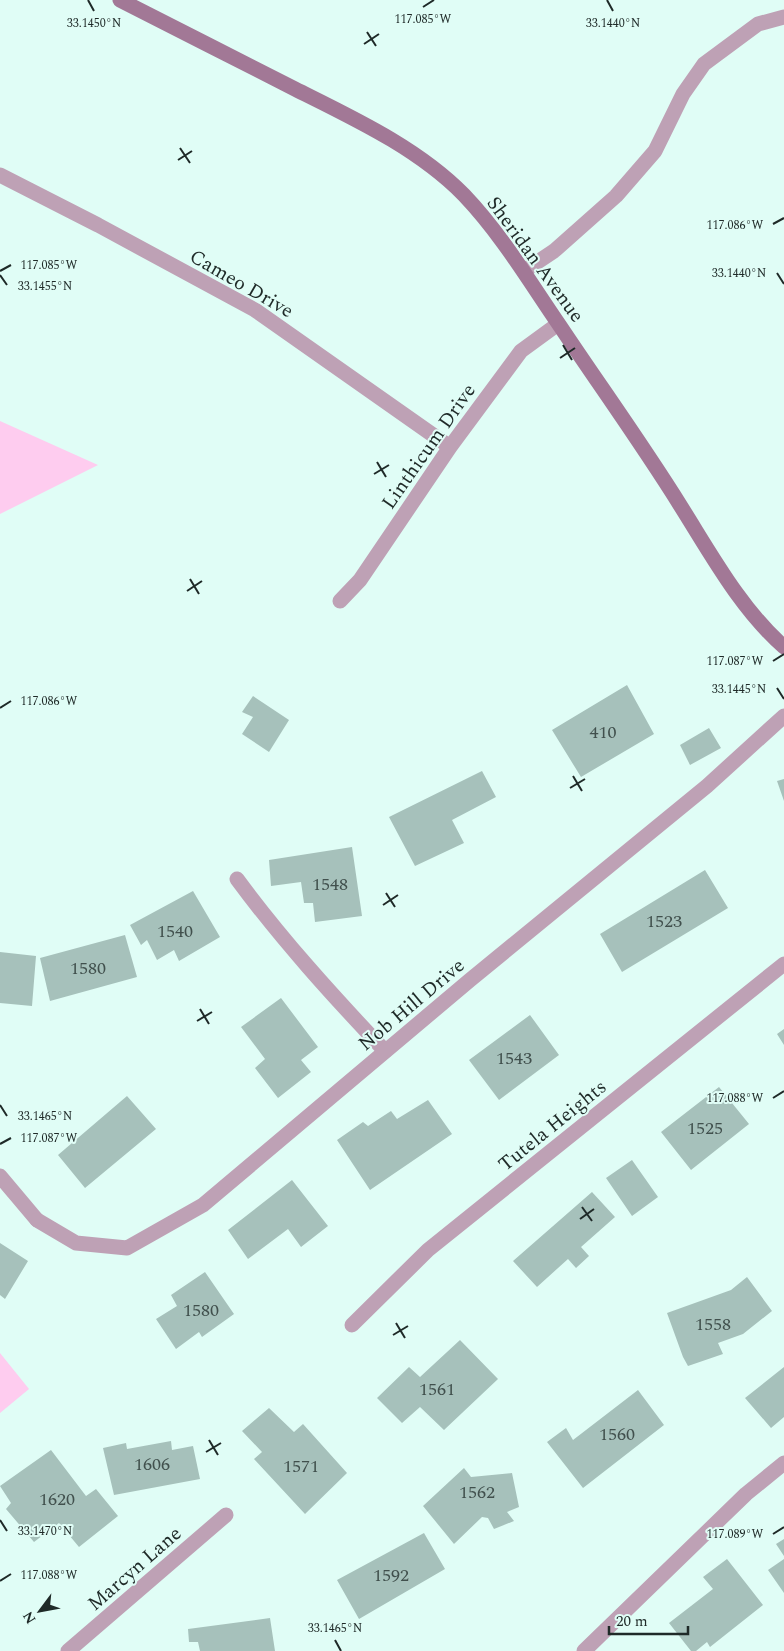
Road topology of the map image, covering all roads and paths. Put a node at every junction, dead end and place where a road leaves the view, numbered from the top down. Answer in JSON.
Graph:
{"nodes":[{"id":1,"x":120,"y":0,"type":"edge"},
{"id":2,"x":784,"y":17,"type":"edge"},
{"id":3,"x":0,"y":175,"type":"edge"},
{"id":4,"x":524,"y":271,"type":"junction"},
{"id":5,"x":558,"y":324,"type":"junction"},
{"id":6,"x":450,"y":447,"type":"junction"},
{"id":7,"x":340,"y":601,"type":"dead end"},
{"id":8,"x":784,"y":648,"type":"edge"},
{"id":9,"x":784,"y":716,"type":"edge"},
{"id":10,"x":237,"y":879,"type":"dead end"},
{"id":11,"x":784,"y":964,"type":"edge"},
{"id":12,"x":385,"y":1052,"type":"junction"},
{"id":13,"x":0,"y":1176,"type":"edge"},
{"id":14,"x":352,"y":1325,"type":"dead end"},
{"id":15,"x":784,"y":1463,"type":"edge"},
{"id":16,"x":226,"y":1515,"type":"dead end"},
{"id":17,"x":68,"y":1651,"type":"edge"},
{"id":18,"x":584,"y":1651,"type":"edge"}],
"edges":[{"from":1,"to":4,"type":"street","name":"Sheridan Avenue"},
{"from":2,"to":4,"type":"street"},
{"from":3,"to":6,"type":"street","name":"Cameo Drive"},
{"from":4,"to":5,"type":"street","name":"Sheridan Avenue"},
{"from":5,"to":6,"type":"street","name":"Linthicum Drive"},
{"from":5,"to":8,"type":"street","name":"Sheridan Avenue"},
{"from":6,"to":7,"type":"street","name":"Linthicum Drive"},
{"from":9,"to":12,"type":"street","name":"Nob Hill Drive"},
{"from":10,"to":12,"type":"street"},
{"from":11,"to":14,"type":"street","name":"Tutela Heights"},
{"from":12,"to":13,"type":"street","name":"Nob Hill Drive"},
{"from":15,"to":18,"type":"street"},
{"from":16,"to":17,"type":"street","name":"Marcyn Lane"}]}
